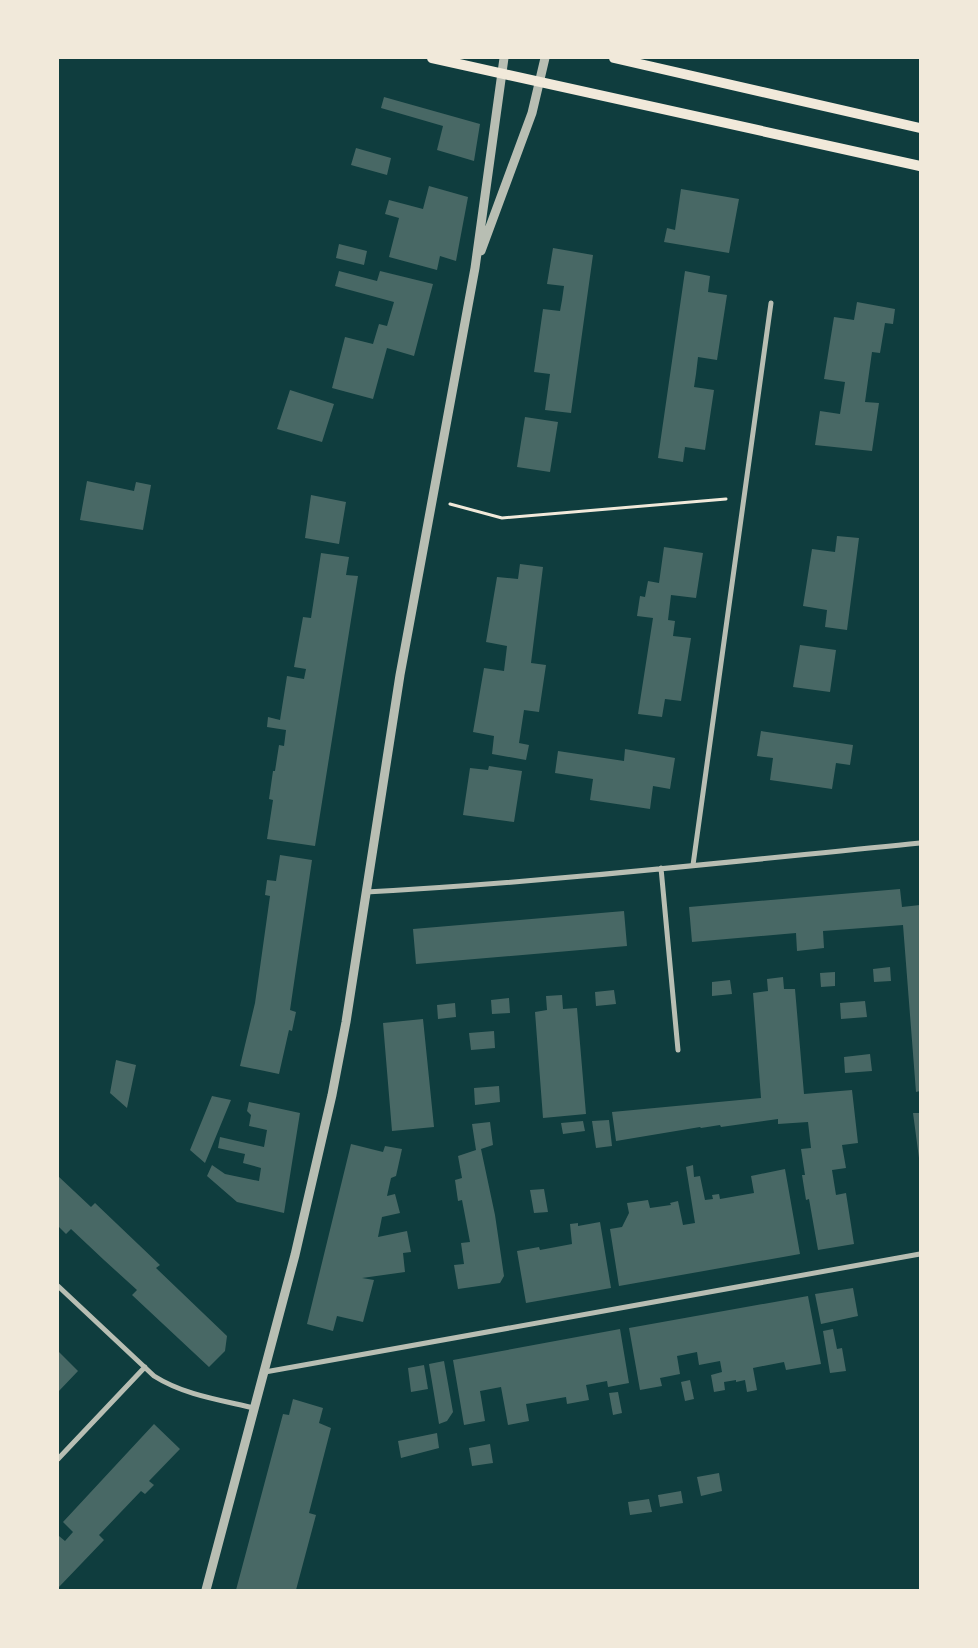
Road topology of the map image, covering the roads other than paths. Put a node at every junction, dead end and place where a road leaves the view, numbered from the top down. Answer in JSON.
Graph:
{"nodes":[{"id":1,"x":432,"y":58,"type":"edge"},
{"id":2,"x":504,"y":58,"type":"edge"},
{"id":3,"x":545,"y":58,"type":"edge"},
{"id":4,"x":614,"y":58,"type":"edge"},
{"id":5,"x":502,"y":73,"type":"junction"},
{"id":6,"x":541,"y":81,"type":"junction"},
{"id":7,"x":920,"y":128,"type":"edge"},
{"id":8,"x":920,"y":166,"type":"edge"},
{"id":9,"x":475,"y":268,"type":"junction"},
{"id":10,"x":771,"y":303,"type":"dead end"},
{"id":11,"x":920,"y":843,"type":"edge"},
{"id":12,"x":693,"y":865,"type":"junction"},
{"id":13,"x":661,"y":868,"type":"junction"},
{"id":14,"x":365,"y":892,"type":"junction"},
{"id":15,"x":678,"y":1050,"type":"dead end"},
{"id":16,"x":920,"y":1254,"type":"edge"},
{"id":17,"x":58,"y":1286,"type":"edge"},
{"id":18,"x":145,"y":1367,"type":"junction"},
{"id":19,"x":265,"y":1372,"type":"junction"},
{"id":20,"x":255,"y":1408,"type":"junction"},
{"id":21,"x":58,"y":1459,"type":"edge"},
{"id":22,"x":206,"y":1590,"type":"edge"}],
"edges":[{"from":1,"to":5,"type":"main road"},
{"from":2,"to":5,"type":"street"},
{"from":3,"to":6,"type":"street"},
{"from":4,"to":7,"type":"main road"},
{"from":5,"to":6,"type":"main road"},
{"from":5,"to":9,"type":"street"},
{"from":6,"to":8,"type":"main road"},
{"from":6,"to":9,"type":"street"},
{"from":9,"to":14,"type":"street"},
{"from":10,"to":12,"type":"street"},
{"from":11,"to":12,"type":"street"},
{"from":12,"to":13,"type":"street"},
{"from":13,"to":14,"type":"street"},
{"from":13,"to":15,"type":"street"},
{"from":14,"to":19,"type":"street"},
{"from":16,"to":19,"type":"street"},
{"from":17,"to":18,"type":"street"},
{"from":18,"to":20,"type":"street"},
{"from":18,"to":21,"type":"street"},
{"from":19,"to":20,"type":"street"},
{"from":20,"to":22,"type":"street"}]}
